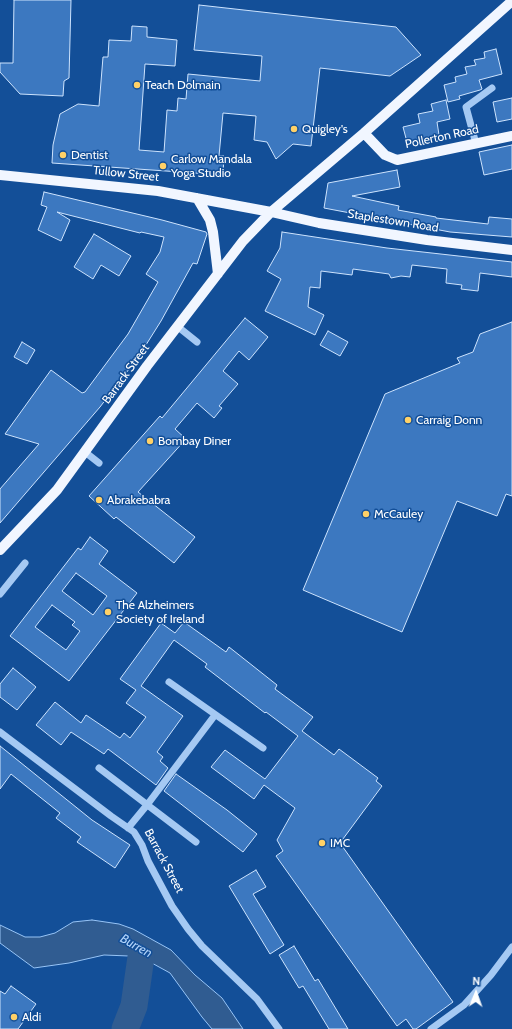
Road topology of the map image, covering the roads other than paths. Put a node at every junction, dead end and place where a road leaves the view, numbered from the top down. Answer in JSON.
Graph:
{"nodes":[{"id":1,"x":512,"y":1,"type":"edge"},
{"id":2,"x":492,"y":88,"type":"dead end"},
{"id":3,"x":364,"y":133,"type":"junction"},
{"id":4,"x":512,"y":136,"type":"edge"},
{"id":5,"x":476,"y":144,"type":"junction"},
{"id":6,"x":0,"y":175,"type":"edge"},
{"id":7,"x":197,"y":198,"type":"junction"},
{"id":8,"x":271,"y":212,"type":"junction"},
{"id":9,"x":512,"y":250,"type":"edge"},
{"id":10,"x":218,"y":274,"type":"junction"},
{"id":11,"x":177,"y":326,"type":"junction"},
{"id":12,"x":197,"y":342,"type":"dead end"},
{"id":13,"x":85,"y":452,"type":"junction"},
{"id":14,"x":99,"y":463,"type":"dead end"},
{"id":15,"x":0,"y":550,"type":"edge"},
{"id":16,"x":25,"y":563,"type":"dead end"},
{"id":17,"x":1,"y":591,"type":"edge"},
{"id":18,"x":168,"y":682,"type":"dead end"},
{"id":19,"x":215,"y":715,"type":"junction"},
{"id":20,"x":0,"y":732,"type":"edge"},
{"id":21,"x":263,"y":748,"type":"dead end"},
{"id":22,"x":99,"y":768,"type":"dead end"},
{"id":23,"x":147,"y":805,"type":"junction"},
{"id":24,"x":128,"y":828,"type":"junction"},
{"id":25,"x":196,"y":842,"type":"dead end"},
{"id":26,"x":512,"y":947,"type":"edge"},
{"id":27,"x":279,"y":1029,"type":"edge"},
{"id":28,"x":431,"y":1029,"type":"edge"}],
"edges":[{"from":1,"to":3,"type":"main road","name":"Barrack Street"},
{"from":2,"to":5,"type":"street"},
{"from":3,"to":5,"type":"main road","name":"Pollerton Road"},
{"from":3,"to":8,"type":"main road","name":"Barrack Street"},
{"from":4,"to":5,"type":"main road","name":"Pollerton Road"},
{"from":6,"to":7,"type":"main road","name":"Tullow Street"},
{"from":7,"to":8,"type":"main road","name":"Tullow Street"},
{"from":7,"to":10,"type":"main road"},
{"from":8,"to":9,"type":"main road","name":"Staplestown Road"},
{"from":8,"to":10,"type":"main road","name":"Barrack Street"},
{"from":10,"to":11,"type":"main road","name":"Barrack Street"},
{"from":11,"to":12,"type":"street"},
{"from":11,"to":13,"type":"main road","name":"Barrack Street"},
{"from":13,"to":14,"type":"street"},
{"from":13,"to":15,"type":"main road","name":"Barrack Street"},
{"from":16,"to":17,"type":"street"},
{"from":18,"to":19,"type":"street"},
{"from":19,"to":21,"type":"street"},
{"from":19,"to":23,"type":"street"},
{"from":20,"to":24,"type":"street","name":"Barrack Street"},
{"from":22,"to":23,"type":"street"},
{"from":23,"to":24,"type":"street"},
{"from":23,"to":25,"type":"street"},
{"from":24,"to":27,"type":"street","name":"Barrack Street"},
{"from":26,"to":28,"type":"street"}]}
